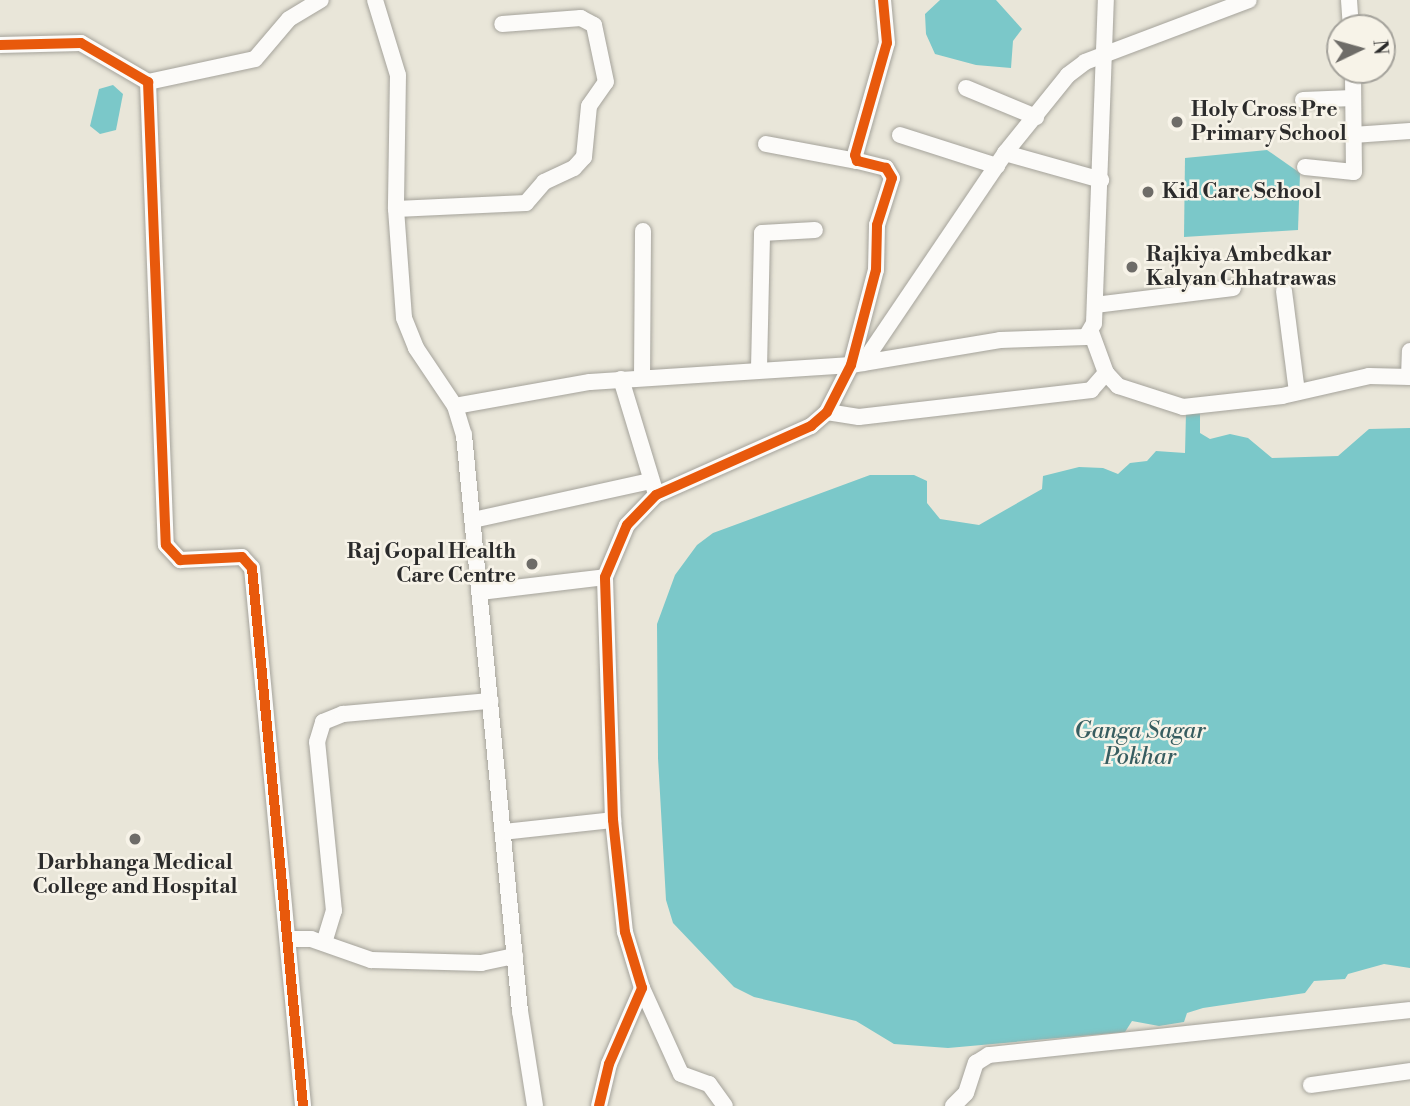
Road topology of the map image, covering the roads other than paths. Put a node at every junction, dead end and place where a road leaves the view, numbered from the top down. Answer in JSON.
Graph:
{"nodes":[{"id":1,"x":321,"y":0,"type":"edge"},
{"id":2,"x":375,"y":0,"type":"edge"},
{"id":3,"x":883,"y":0,"type":"edge"},
{"id":4,"x":1106,"y":0,"type":"edge"},
{"id":5,"x":1249,"y":0,"type":"edge"},
{"id":6,"x":502,"y":24,"type":"dead end"},
{"id":7,"x":0,"y":46,"type":"edge"},
{"id":8,"x":1105,"y":55,"type":"junction"},
{"id":9,"x":148,"y":82,"type":"junction"},
{"id":10,"x":1353,"y":84,"type":"edge"},
{"id":11,"x":966,"y":88,"type":"dead end"},
{"id":12,"x":1353,"y":98,"type":"junction"},
{"id":13,"x":1303,"y":100,"type":"dead end"},
{"id":14,"x":1035,"y":117,"type":"junction"},
{"id":15,"x":1410,"y":131,"type":"edge"},
{"id":16,"x":900,"y":135,"type":"dead end"},
{"id":17,"x":1353,"y":135,"type":"junction"},
{"id":18,"x":766,"y":144,"type":"dead end"},
{"id":19,"x":1001,"y":159,"type":"junction"},
{"id":20,"x":857,"y":161,"type":"junction"},
{"id":21,"x":1305,"y":167,"type":"dead end"},
{"id":22,"x":1101,"y":180,"type":"junction"},
{"id":23,"x":396,"y":209,"type":"junction"},
{"id":24,"x":815,"y":230,"type":"dead end"},
{"id":25,"x":643,"y":231,"type":"dead end"},
{"id":26,"x":1233,"y":288,"type":"dead end"},
{"id":27,"x":1284,"y":291,"type":"dead end"},
{"id":28,"x":1095,"y":305,"type":"junction"},
{"id":29,"x":1091,"y":332,"type":"junction"},
{"id":30,"x":1410,"y":351,"type":"edge"},
{"id":31,"x":857,"y":364,"type":"junction"},
{"id":32,"x":759,"y":368,"type":"junction"},
{"id":33,"x":1106,"y":373,"type":"junction"},
{"id":34,"x":642,"y":377,"type":"junction"},
{"id":35,"x":1409,"y":377,"type":"edge"},
{"id":36,"x":621,"y":379,"type":"junction"},
{"id":37,"x":1297,"y":392,"type":"junction"},
{"id":38,"x":455,"y":406,"type":"junction"},
{"id":39,"x":827,"y":412,"type":"junction"},
{"id":40,"x":653,"y":488,"type":"junction"},
{"id":41,"x":473,"y":520,"type":"junction"},
{"id":42,"x":605,"y":577,"type":"junction"},
{"id":43,"x":480,"y":592,"type":"junction"},
{"id":44,"x":490,"y":701,"type":"junction"},
{"id":45,"x":613,"y":820,"type":"junction"},
{"id":46,"x":503,"y":832,"type":"junction"},
{"id":47,"x":288,"y":939,"type":"junction"},
{"id":48,"x":324,"y":943,"type":"junction"},
{"id":49,"x":515,"y":957,"type":"junction"},
{"id":50,"x":642,"y":988,"type":"junction"},
{"id":51,"x":1410,"y":1014,"type":"edge"},
{"id":52,"x":1410,"y":1071,"type":"edge"},
{"id":53,"x":1311,"y":1085,"type":"dead end"},
{"id":54,"x":303,"y":1106,"type":"edge"},
{"id":55,"x":535,"y":1106,"type":"edge"},
{"id":56,"x":599,"y":1106,"type":"edge"},
{"id":57,"x":724,"y":1106,"type":"edge"},
{"id":58,"x":953,"y":1106,"type":"edge"}],
"edges":[{"from":1,"to":9,"type":"street"},
{"from":2,"to":23,"type":"street"},
{"from":3,"to":20,"type":"street"},
{"from":4,"to":8,"type":"street"},
{"from":5,"to":8,"type":"street"},
{"from":6,"to":23,"type":"street"},
{"from":7,"to":9,"type":"street"},
{"from":8,"to":14,"type":"street"},
{"from":8,"to":22,"type":"street"},
{"from":9,"to":47,"type":"street"},
{"from":10,"to":12,"type":"street"},
{"from":11,"to":14,"type":"street"},
{"from":12,"to":13,"type":"street"},
{"from":12,"to":17,"type":"street"},
{"from":14,"to":19,"type":"street"},
{"from":15,"to":17,"type":"street"},
{"from":16,"to":19,"type":"street"},
{"from":17,"to":21,"type":"street"},
{"from":18,"to":20,"type":"street"},
{"from":19,"to":22,"type":"street"},
{"from":19,"to":31,"type":"street"},
{"from":20,"to":31,"type":"street"},
{"from":22,"to":28,"type":"street"},
{"from":23,"to":38,"type":"street"},
{"from":24,"to":32,"type":"street"},
{"from":25,"to":34,"type":"street"},
{"from":26,"to":28,"type":"street"},
{"from":27,"to":37,"type":"street"},
{"from":28,"to":29,"type":"street"},
{"from":29,"to":31,"type":"street"},
{"from":29,"to":33,"type":"street"},
{"from":30,"to":35,"type":"street"},
{"from":31,"to":32,"type":"street"},
{"from":31,"to":39,"type":"street"},
{"from":32,"to":34,"type":"street"},
{"from":33,"to":37,"type":"street"},
{"from":33,"to":39,"type":"street"},
{"from":34,"to":36,"type":"street"},
{"from":35,"to":37,"type":"street"},
{"from":36,"to":38,"type":"street"},
{"from":36,"to":40,"type":"street"},
{"from":38,"to":41,"type":"street"},
{"from":39,"to":40,"type":"street"},
{"from":40,"to":41,"type":"street"},
{"from":40,"to":42,"type":"street"},
{"from":41,"to":43,"type":"street"},
{"from":42,"to":43,"type":"street"},
{"from":42,"to":45,"type":"street"},
{"from":43,"to":44,"type":"street"},
{"from":44,"to":46,"type":"street"},
{"from":44,"to":48,"type":"street"},
{"from":45,"to":46,"type":"street"},
{"from":45,"to":50,"type":"street"},
{"from":46,"to":49,"type":"street"},
{"from":47,"to":48,"type":"street"},
{"from":47,"to":54,"type":"street"},
{"from":48,"to":49,"type":"street"},
{"from":49,"to":55,"type":"street"},
{"from":50,"to":56,"type":"street"},
{"from":50,"to":57,"type":"street"},
{"from":51,"to":58,"type":"street"},
{"from":52,"to":53,"type":"street"}]}
